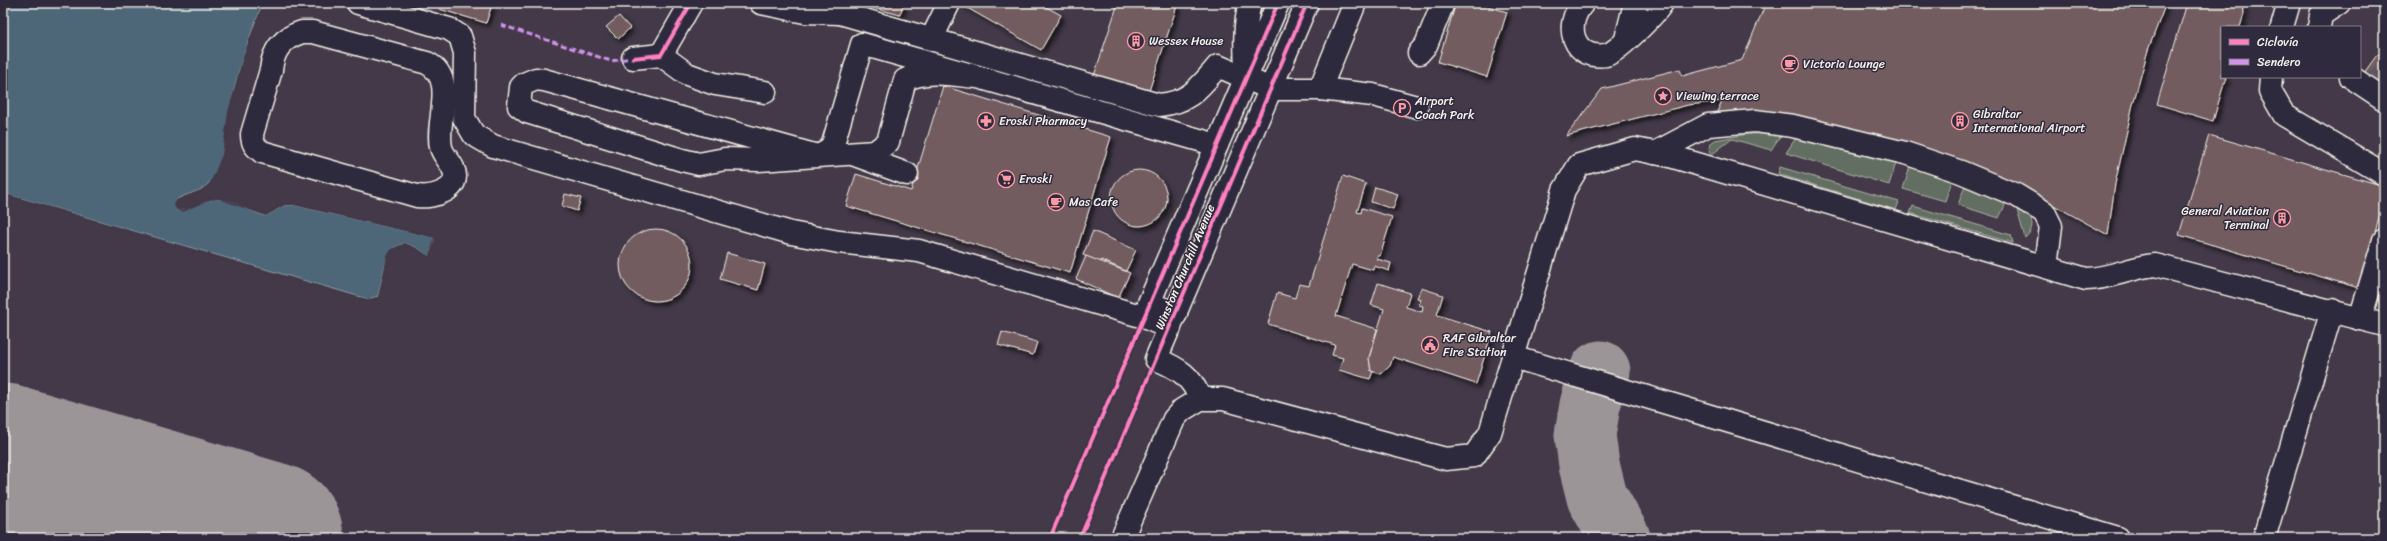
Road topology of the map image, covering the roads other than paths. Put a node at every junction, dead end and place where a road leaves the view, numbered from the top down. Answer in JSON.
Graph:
{"nodes":[{"id":1,"x":358,"y":3,"type":"edge"},
{"id":2,"x":691,"y":3,"type":"edge"},
{"id":3,"x":761,"y":3,"type":"edge"},
{"id":4,"x":949,"y":3,"type":"edge"},
{"id":5,"x":1250,"y":3,"type":"edge"},
{"id":6,"x":1278,"y":3,"type":"edge"},
{"id":7,"x":1307,"y":3,"type":"edge"},
{"id":8,"x":1355,"y":3,"type":"edge"},
{"id":9,"x":1443,"y":3,"type":"edge"},
{"id":10,"x":1583,"y":3,"type":"edge"},
{"id":11,"x":1635,"y":3,"type":"edge"},
{"id":12,"x":1662,"y":3,"type":"edge"},
{"id":13,"x":2289,"y":3,"type":"edge"},
{"id":14,"x":2339,"y":3,"type":"edge"},
{"id":15,"x":841,"y":8,"type":"edge"},
{"id":16,"x":2316,"y":23,"type":"edge"},
{"id":17,"x":2282,"y":26,"type":"edge"},
{"id":18,"x":1626,"y":39,"type":"junction"},
{"id":19,"x":932,"y":40,"type":"junction"},
{"id":20,"x":1419,"y":53,"type":"dead end"},
{"id":21,"x":897,"y":54,"type":"junction"},
{"id":22,"x":661,"y":55,"type":"junction"},
{"id":23,"x":634,"y":58,"type":"dead end"},
{"id":24,"x":977,"y":77,"type":"junction"},
{"id":25,"x":1246,"y":78,"type":"junction"},
{"id":26,"x":2271,"y":78,"type":"edge"},
{"id":27,"x":905,"y":80,"type":"junction"},
{"id":28,"x":1271,"y":89,"type":"junction"},
{"id":29,"x":1320,"y":89,"type":"junction"},
{"id":30,"x":765,"y":92,"type":"dead end"},
{"id":31,"x":1417,"y":107,"type":"dead end"},
{"id":32,"x":442,"y":124,"type":"junction"},
{"id":33,"x":469,"y":125,"type":"junction"},
{"id":34,"x":836,"y":134,"type":"junction"},
{"id":35,"x":1217,"y":145,"type":"junction"},
{"id":36,"x":1655,"y":153,"type":"junction"},
{"id":37,"x":854,"y":154,"type":"junction"},
{"id":38,"x":818,"y":156,"type":"junction"},
{"id":39,"x":907,"y":174,"type":"dead end"},
{"id":40,"x":2384,"y":174,"type":"edge"},
{"id":41,"x":2384,"y":240,"type":"edge"},
{"id":42,"x":2046,"y":267,"type":"junction"},
{"id":43,"x":2332,"y":310,"type":"junction"},
{"id":44,"x":2360,"y":318,"type":"junction"},
{"id":45,"x":1173,"y":321,"type":"junction"},
{"id":46,"x":2384,"y":325,"type":"edge"},
{"id":47,"x":1513,"y":357,"type":"junction"},
{"id":48,"x":1200,"y":399,"type":"junction"},
{"id":49,"x":1122,"y":538,"type":"edge"},
{"id":50,"x":2118,"y":538,"type":"edge"},
{"id":51,"x":2264,"y":538,"type":"edge"}],
"edges":[{"from":1,"to":33,"type":"street"},
{"from":2,"to":22,"type":"street"},
{"from":3,"to":15,"type":"street"},
{"from":4,"to":19,"type":"street"},
{"from":5,"to":25,"type":"street"},
{"from":6,"to":25,"type":"street","name":"Winston Churchill Avenue"},
{"from":7,"to":28,"type":"street","name":"Winston Churchill Avenue"},
{"from":8,"to":29,"type":"street"},
{"from":9,"to":20,"type":"street"},
{"from":10,"to":18,"type":"street"},
{"from":11,"to":18,"type":"street"},
{"from":12,"to":18,"type":"street"},
{"from":13,"to":17,"type":"street"},
{"from":14,"to":16,"type":"street"},
{"from":15,"to":19,"type":"street"},
{"from":19,"to":25,"type":"street"},
{"from":21,"to":24,"type":"street"},
{"from":21,"to":27,"type":"street"},
{"from":21,"to":34,"type":"street"},
{"from":22,"to":23,"type":"street"},
{"from":22,"to":30,"type":"street"},
{"from":24,"to":27,"type":"street"},
{"from":24,"to":35,"type":"street"},
{"from":25,"to":28,"type":"street"},
{"from":25,"to":35,"type":"street","name":"Winston Churchill Avenue"},
{"from":26,"to":40,"type":"street"},
{"from":27,"to":37,"type":"street"},
{"from":28,"to":29,"type":"street"},
{"from":28,"to":45,"type":"street","name":"Winston Churchill Avenue"},
{"from":29,"to":31,"type":"street"},
{"from":32,"to":32,"type":"street"},
{"from":32,"to":33,"type":"street"},
{"from":33,"to":45,"type":"street"},
{"from":34,"to":37,"type":"street"},
{"from":34,"to":38,"type":"street"},
{"from":35,"to":45,"type":"street","name":"Winston Churchill Avenue"},
{"from":36,"to":42,"type":"street"},
{"from":36,"to":42,"type":"street"},
{"from":36,"to":47,"type":"street"},
{"from":37,"to":38,"type":"street"},
{"from":37,"to":39,"type":"street"},
{"from":38,"to":38,"type":"street"},
{"from":41,"to":44,"type":"street"},
{"from":42,"to":43,"type":"street"},
{"from":43,"to":44,"type":"street"},
{"from":43,"to":51,"type":"street"},
{"from":44,"to":46,"type":"street"},
{"from":45,"to":48,"type":"street","name":"Winston Churchill Avenue"},
{"from":47,"to":48,"type":"street"},
{"from":47,"to":50,"type":"street"},
{"from":48,"to":49,"type":"street"}]}
